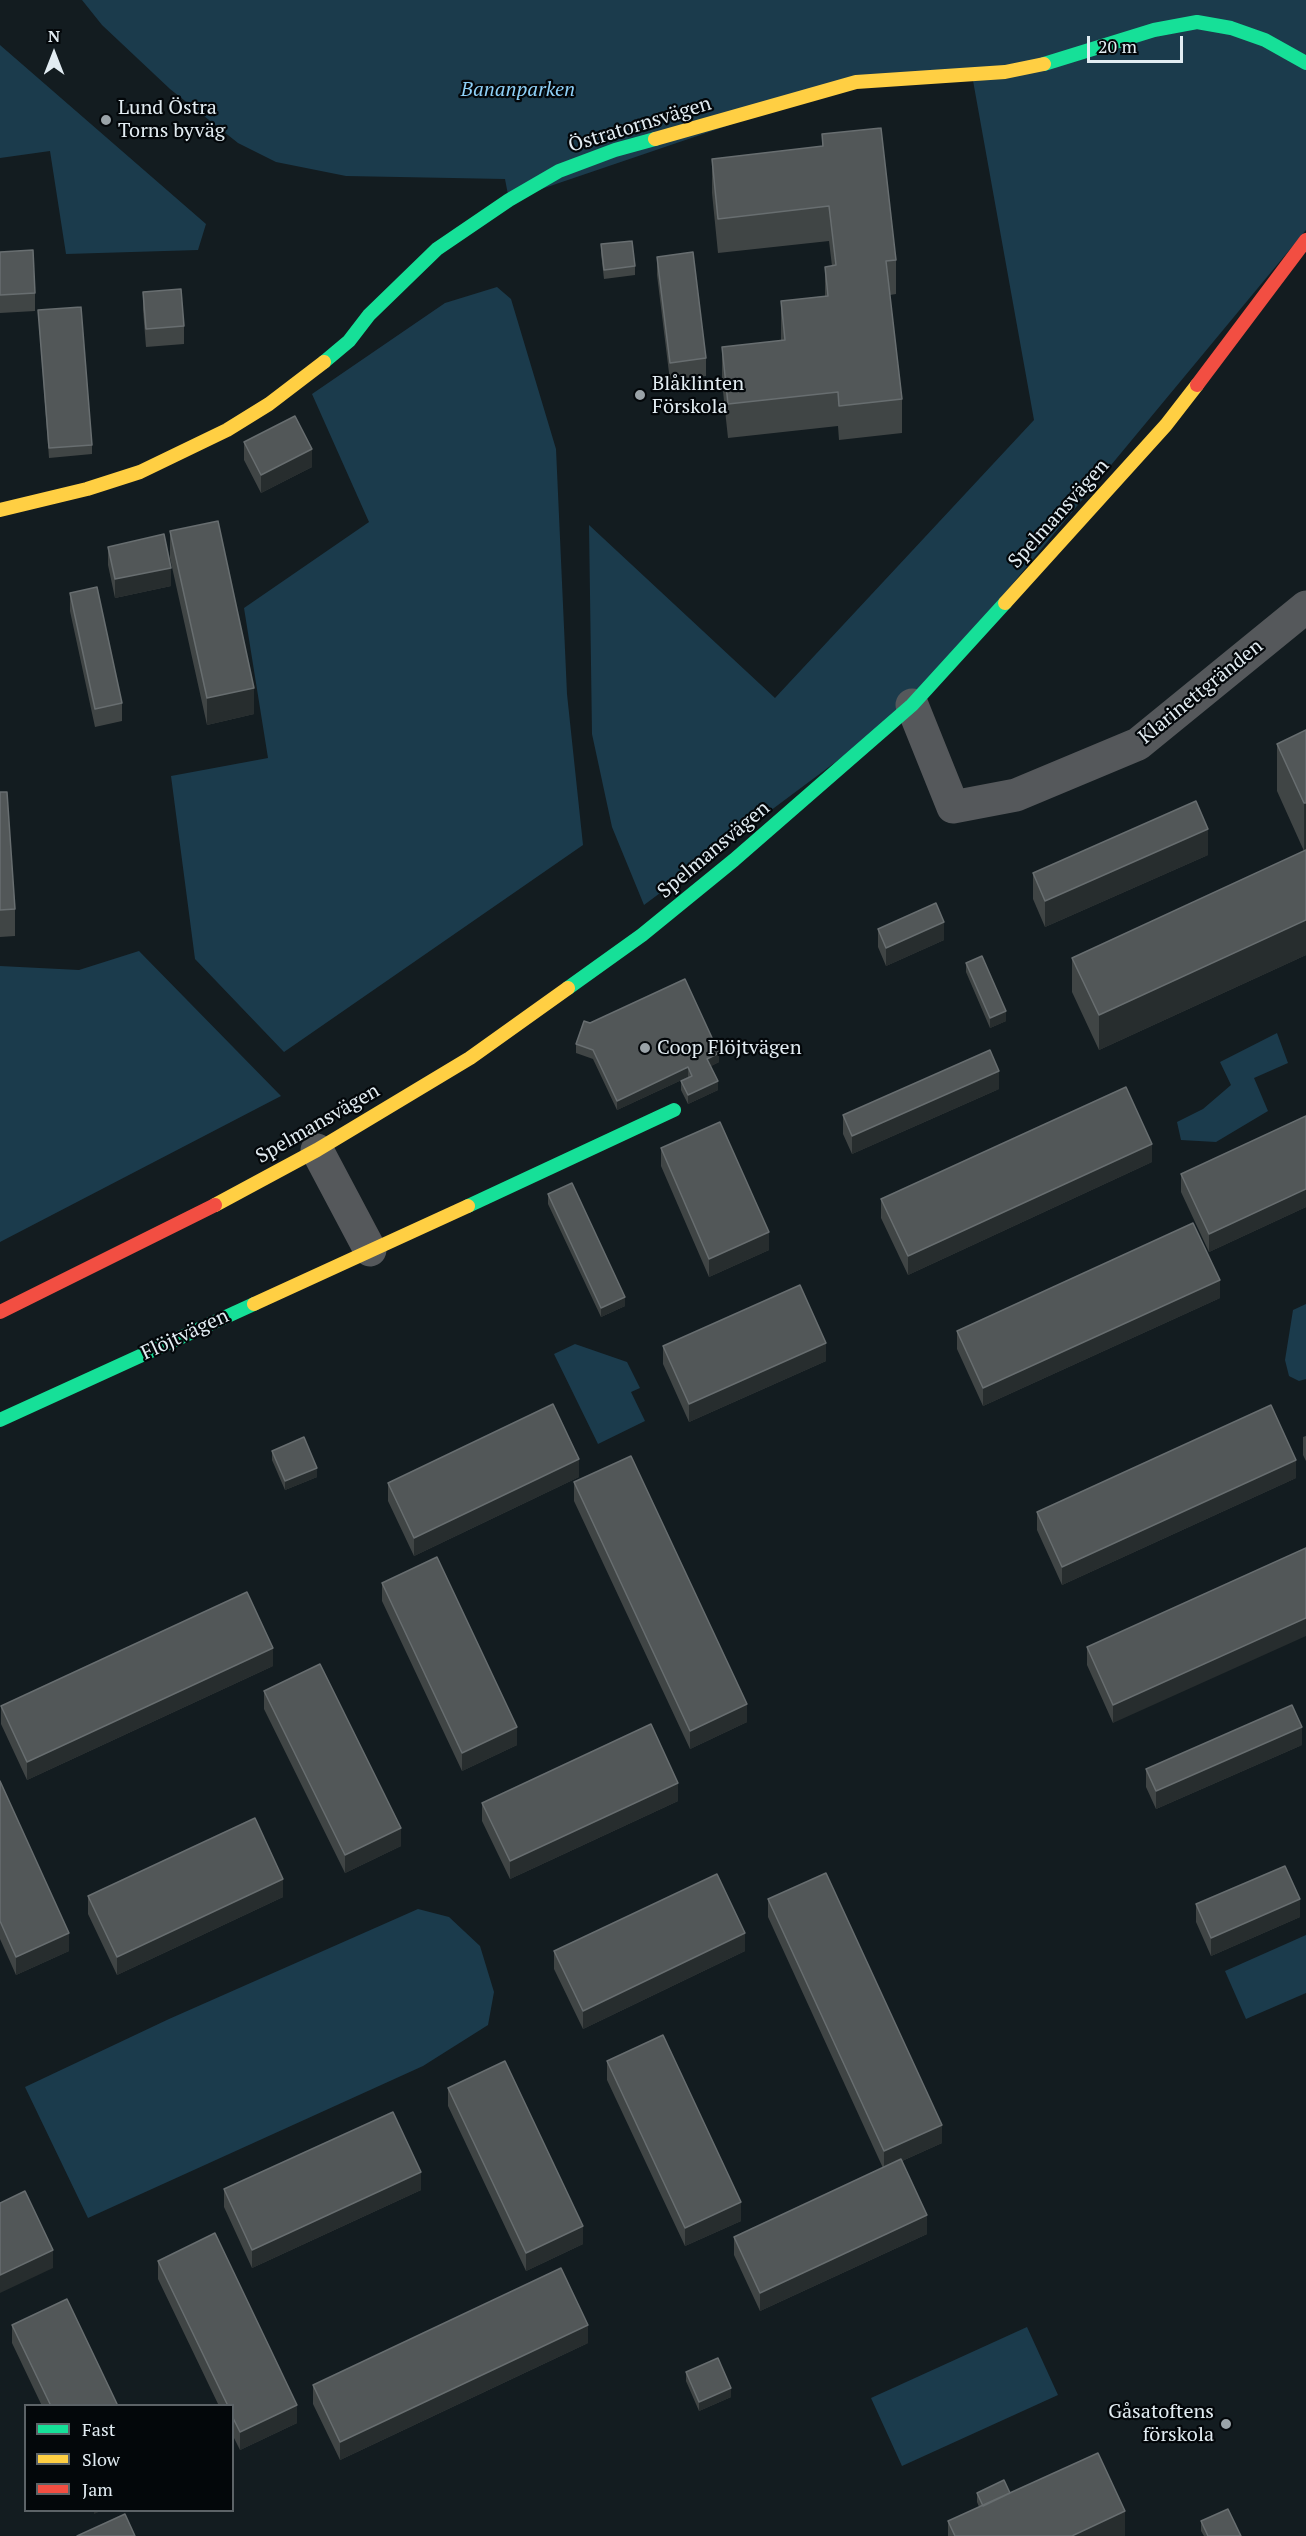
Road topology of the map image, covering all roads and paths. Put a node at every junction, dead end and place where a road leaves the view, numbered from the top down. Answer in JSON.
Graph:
{"nodes":[{"id":1,"x":1306,"y":63,"type":"edge"},
{"id":2,"x":1306,"y":240,"type":"edge"},
{"id":3,"x":0,"y":510,"type":"edge"},
{"id":4,"x":1306,"y":607,"type":"edge"},
{"id":5,"x":912,"y":705,"type":"junction"},
{"id":6,"x":674,"y":1110,"type":"dead end"},
{"id":7,"x":317,"y":1150,"type":"junction"},
{"id":8,"x":370,"y":1250,"type":"junction"},
{"id":9,"x":0,"y":1312,"type":"edge"},
{"id":10,"x":0,"y":1420,"type":"edge"}],
"edges":[{"from":1,"to":3,"type":"street","name":"Östratornsvägen"},
{"from":2,"to":5,"type":"street","name":"Spelmansvägen"},
{"from":4,"to":5,"type":"street","name":"Klarinettgränden"},
{"from":5,"to":7,"type":"street","name":"Spelmansvägen"},
{"from":6,"to":8,"type":"street","name":"Flöjtvägen"},
{"from":7,"to":8,"type":"street"},
{"from":7,"to":9,"type":"street","name":"Spelmansvägen"},
{"from":8,"to":10,"type":"street","name":"Flöjtvägen"}]}
